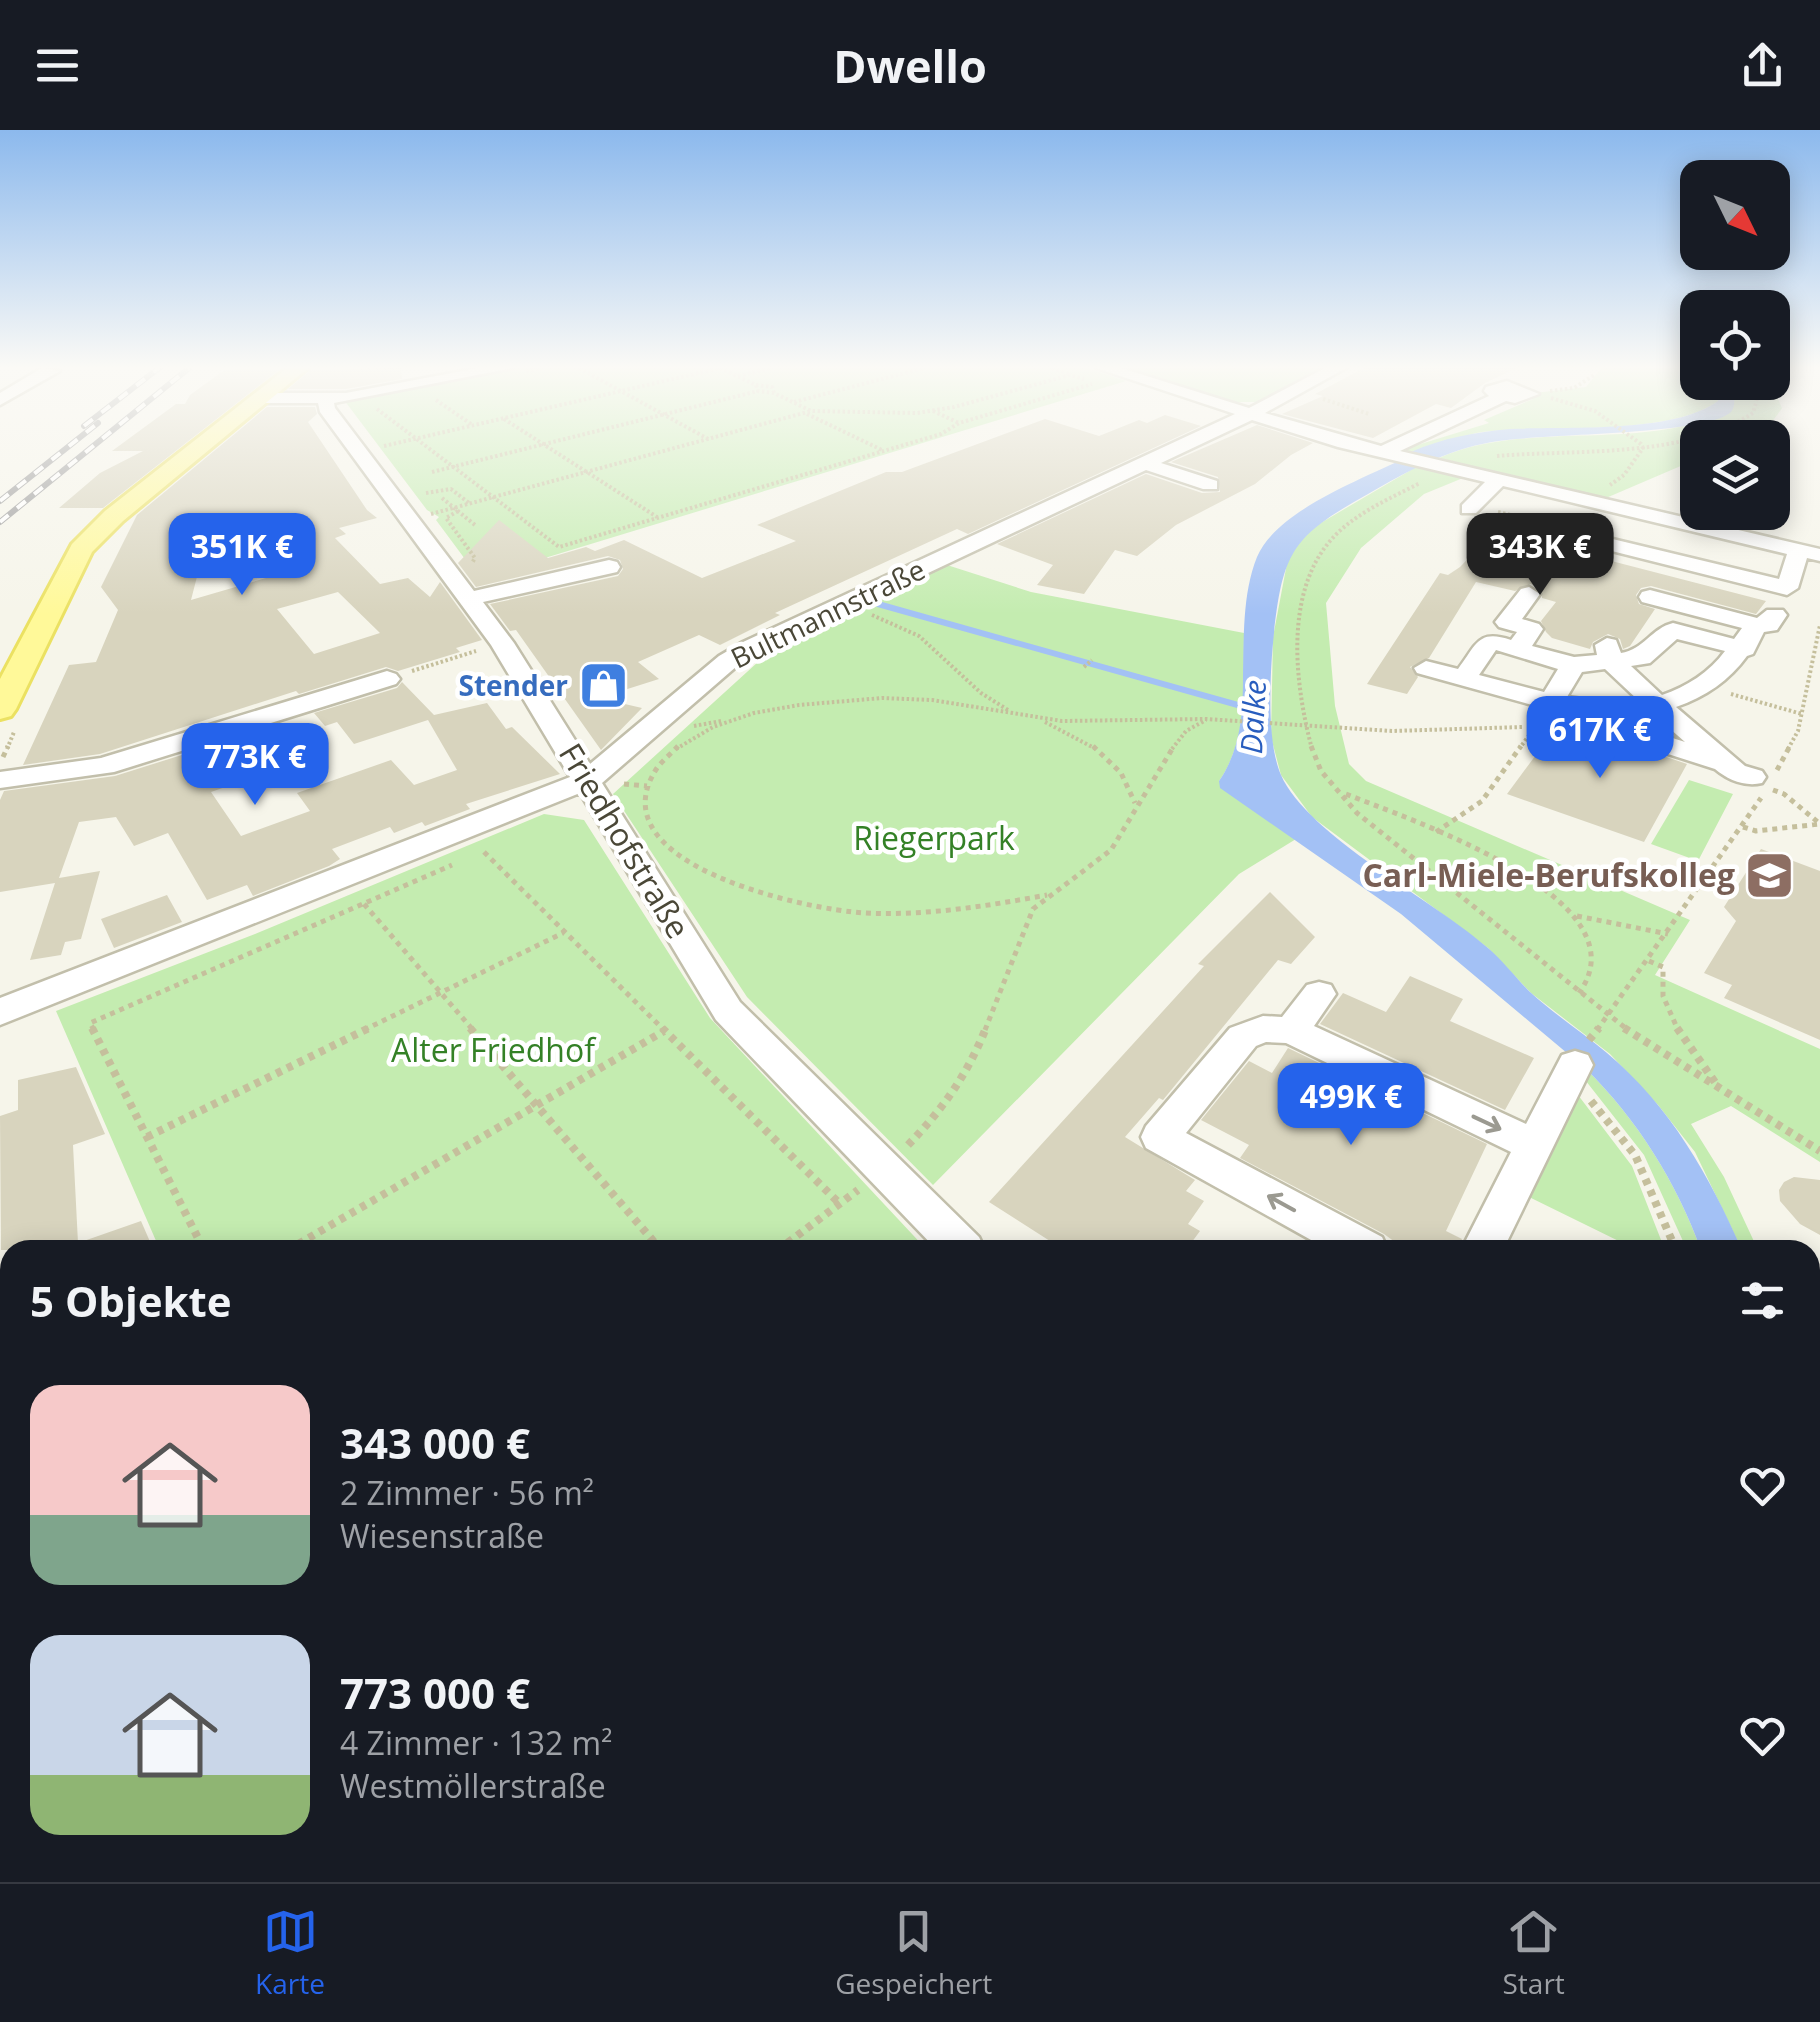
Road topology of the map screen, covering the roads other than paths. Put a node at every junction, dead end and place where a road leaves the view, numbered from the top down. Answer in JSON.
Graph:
{"nodes":[{"id":1,"x":197,"y":450,"type":"edge"},
{"id":2,"x":356,"y":450,"type":"edge"},
{"id":3,"x":1172,"y":450,"type":"edge"},
{"id":4,"x":1375,"y":450,"type":"edge"},
{"id":5,"x":1388,"y":450,"type":"edge"},
{"id":6,"x":1383,"y":452,"type":"junction"},
{"id":7,"x":1142,"y":464,"type":"junction"},
{"id":8,"x":1210,"y":484,"type":"dead end"},
{"id":9,"x":1585,"y":518,"type":"junction"},
{"id":10,"x":1646,"y":533,"type":"dead end"},
{"id":11,"x":1704,"y":548,"type":"dead end"},
{"id":12,"x":1800,"y":566,"type":"edge"},
{"id":13,"x":609,"y":567,"type":"dead end"},
{"id":14,"x":1529,"y":594,"type":"dead end"},
{"id":15,"x":1650,"y":597,"type":"dead end"},
{"id":16,"x":468,"y":598,"type":"junction"},
{"id":17,"x":1687,"y":607,"type":"junction"},
{"id":18,"x":1757,"y":625,"type":"junction"},
{"id":19,"x":1672,"y":630,"type":"junction"},
{"id":20,"x":1603,"y":648,"type":"junction"},
{"id":21,"x":1517,"y":649,"type":"junction"},
{"id":22,"x":1747,"y":656,"type":"junction"},
{"id":23,"x":1574,"y":665,"type":"junction"},
{"id":24,"x":1426,"y":668,"type":"dead end"},
{"id":25,"x":386,"y":678,"type":"road end"},
{"id":26,"x":1464,"y":678,"type":"junction"},
{"id":27,"x":1660,"y":706,"type":"junction"},
{"id":28,"x":1554,"y":709,"type":"junction"},
{"id":29,"x":8,"y":718,"type":"edge"},
{"id":30,"x":0,"y":780,"type":"edge"},
{"id":31,"x":588,"y":780,"type":"junction"},
{"id":32,"x":1319,"y":994,"type":"dead end"},
{"id":33,"x":0,"y":1012,"type":"edge"},
{"id":34,"x":1291,"y":1030,"type":"junction"},
{"id":35,"x":1578,"y":1060,"type":"road end"},
{"id":36,"x":1535,"y":1146,"type":"junction"},
{"id":37,"x":954,"y":1240,"type":"edge"},
{"id":38,"x":1349,"y":1240,"type":"edge"},
{"id":39,"x":1487,"y":1240,"type":"edge"}],
"edges":[{"from":1,"to":29,"type":"main road"},
{"from":2,"to":16,"type":"street","name":"Friedhofstraße"},
{"from":3,"to":7,"type":"street","name":"Bultmannstraße"},
{"from":4,"to":6,"type":"street"},
{"from":5,"to":6,"type":"street"},
{"from":6,"to":9,"type":"street"},
{"from":7,"to":8,"type":"street"},
{"from":7,"to":31,"type":"street","name":"Bultmannstraße"},
{"from":9,"to":10,"type":"street"},
{"from":9,"to":12,"type":"street"},
{"from":9,"to":12,"type":"street"},
{"from":11,"to":12,"type":"street"},
{"from":12,"to":18,"type":"street"},
{"from":13,"to":16,"type":"street"},
{"from":14,"to":21,"type":"street"},
{"from":15,"to":17,"type":"street"},
{"from":16,"to":31,"type":"street","name":"Friedhofstraße"},
{"from":17,"to":18,"type":"street"},
{"from":17,"to":19,"type":"street"},
{"from":18,"to":22,"type":"street"},
{"from":19,"to":20,"type":"street"},
{"from":19,"to":22,"type":"street"},
{"from":20,"to":23,"type":"street"},
{"from":20,"to":27,"type":"street"},
{"from":21,"to":23,"type":"street"},
{"from":21,"to":26,"type":"street"},
{"from":22,"to":27,"type":"street"},
{"from":23,"to":28,"type":"street"},
{"from":24,"to":26,"type":"street"},
{"from":25,"to":30,"type":"street"},
{"from":26,"to":28,"type":"street"},
{"from":27,"to":28,"type":"street"},
{"from":27,"to":28,"type":"street"},
{"from":31,"to":33,"type":"street","name":"Bultmannstraße"},
{"from":31,"to":37,"type":"street","name":"Friedhofstraße"},
{"from":32,"to":34,"type":"street"},
{"from":34,"to":36,"type":"street","one_way":true},
{"from":38,"to":34,"type":"street","one_way":true},
{"from":35,"to":36,"type":"street"},
{"from":36,"to":39,"type":"street"}]}
